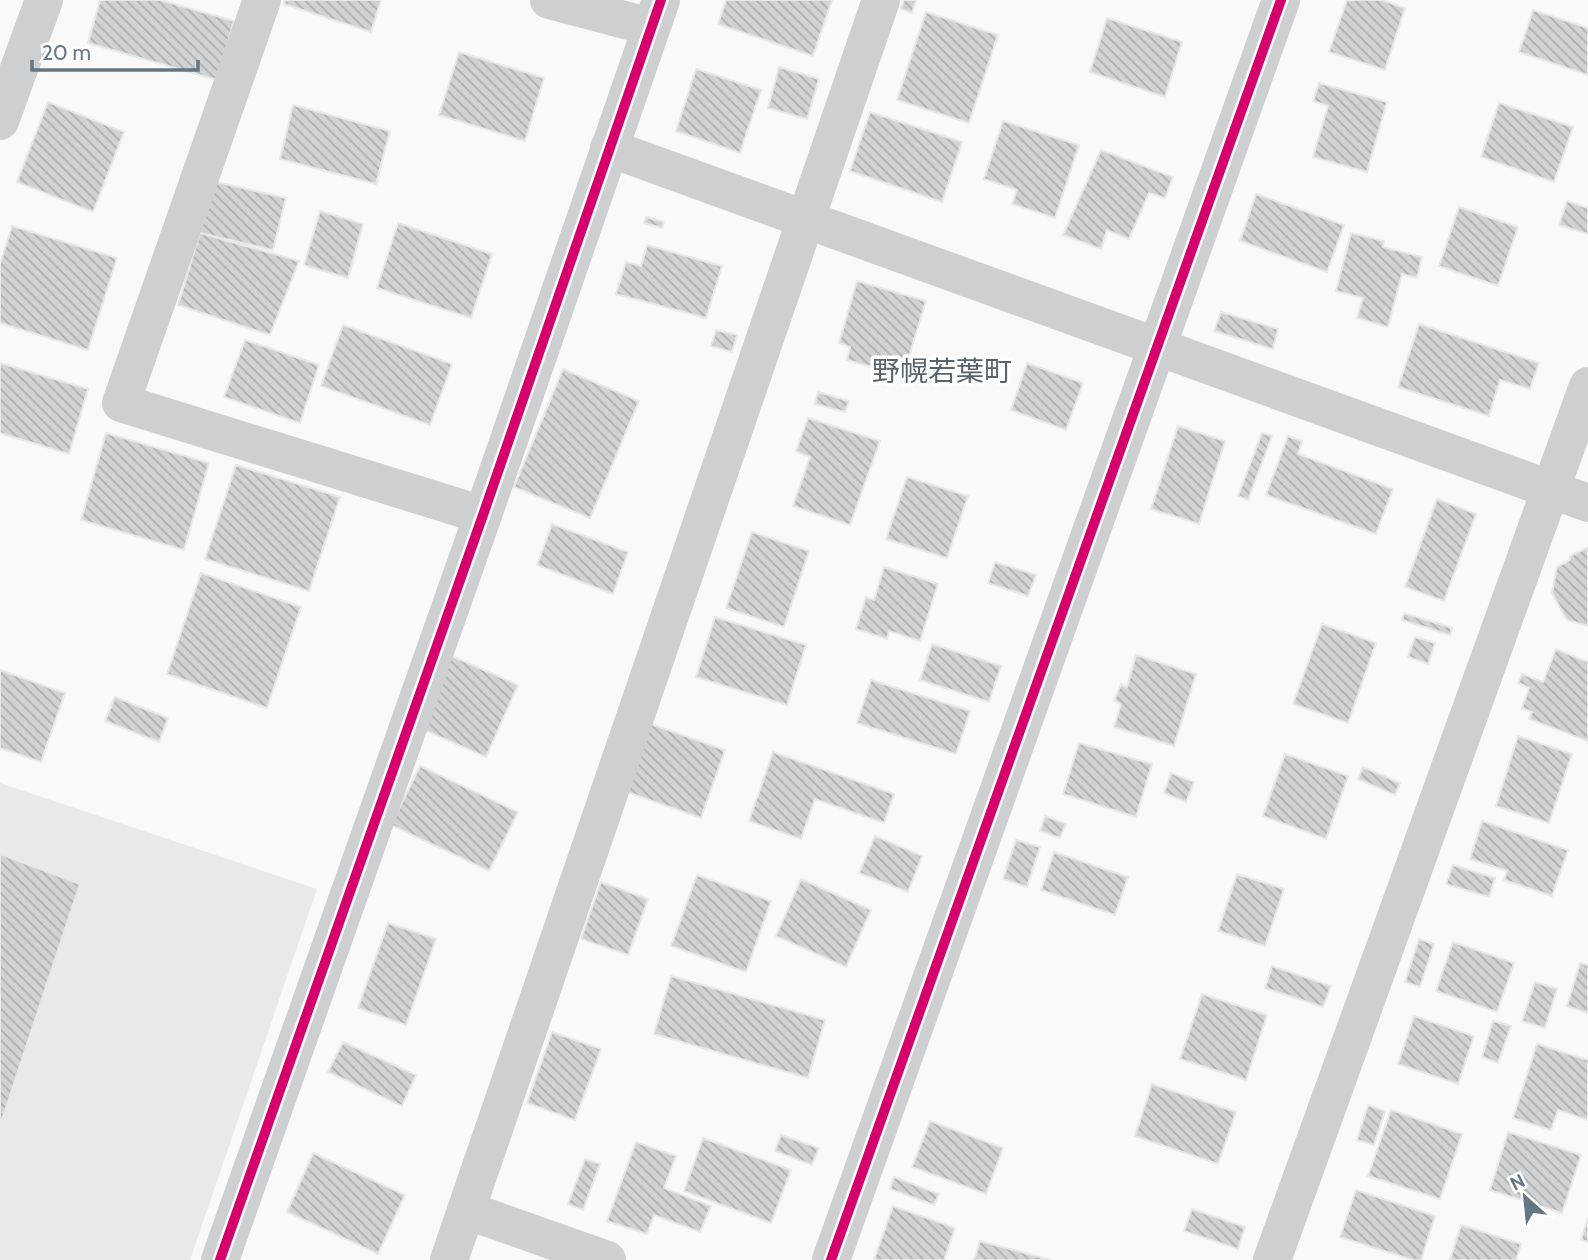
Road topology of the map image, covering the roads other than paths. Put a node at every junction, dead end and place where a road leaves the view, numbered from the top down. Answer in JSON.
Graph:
{"nodes":[{"id":1,"x":44,"y":0,"type":"edge"},
{"id":2,"x":262,"y":0,"type":"edge"},
{"id":3,"x":549,"y":0,"type":"edge"},
{"id":4,"x":881,"y":0,"type":"edge"},
{"id":5,"x":1281,"y":0,"type":"edge"},
{"id":6,"x":656,"y":13,"type":"edge"},
{"id":7,"x":0,"y":121,"type":"edge"},
{"id":8,"x":609,"y":148,"type":"junction"},
{"id":9,"x":806,"y":220,"type":"junction"},
{"id":10,"x":1157,"y":347,"type":"junction"},
{"id":11,"x":1588,"y":386,"type":"edge"},
{"id":12,"x":1550,"y":489,"type":"junction"},
{"id":13,"x":1588,"y":503,"type":"edge"},
{"id":14,"x":483,"y":515,"type":"junction"},
{"id":15,"x":466,"y":1210,"type":"junction"},
{"id":16,"x":220,"y":1260,"type":"edge"},
{"id":17,"x":449,"y":1260,"type":"edge"},
{"id":18,"x":607,"y":1260,"type":"edge"},
{"id":19,"x":831,"y":1260,"type":"edge"},
{"id":20,"x":1272,"y":1260,"type":"edge"}],
"edges":[{"from":1,"to":7,"type":"street"},
{"from":2,"to":14,"type":"street"},
{"from":3,"to":6,"type":"street"},
{"from":4,"to":9,"type":"street"},
{"from":5,"to":10,"type":"street"},
{"from":6,"to":8,"type":"street"},
{"from":8,"to":9,"type":"street"},
{"from":8,"to":14,"type":"street"},
{"from":9,"to":10,"type":"street"},
{"from":9,"to":15,"type":"street"},
{"from":10,"to":12,"type":"street"},
{"from":10,"to":19,"type":"street"},
{"from":11,"to":12,"type":"street"},
{"from":12,"to":13,"type":"street"},
{"from":12,"to":20,"type":"street"},
{"from":14,"to":16,"type":"street"},
{"from":15,"to":17,"type":"street"},
{"from":15,"to":18,"type":"street"}]}
